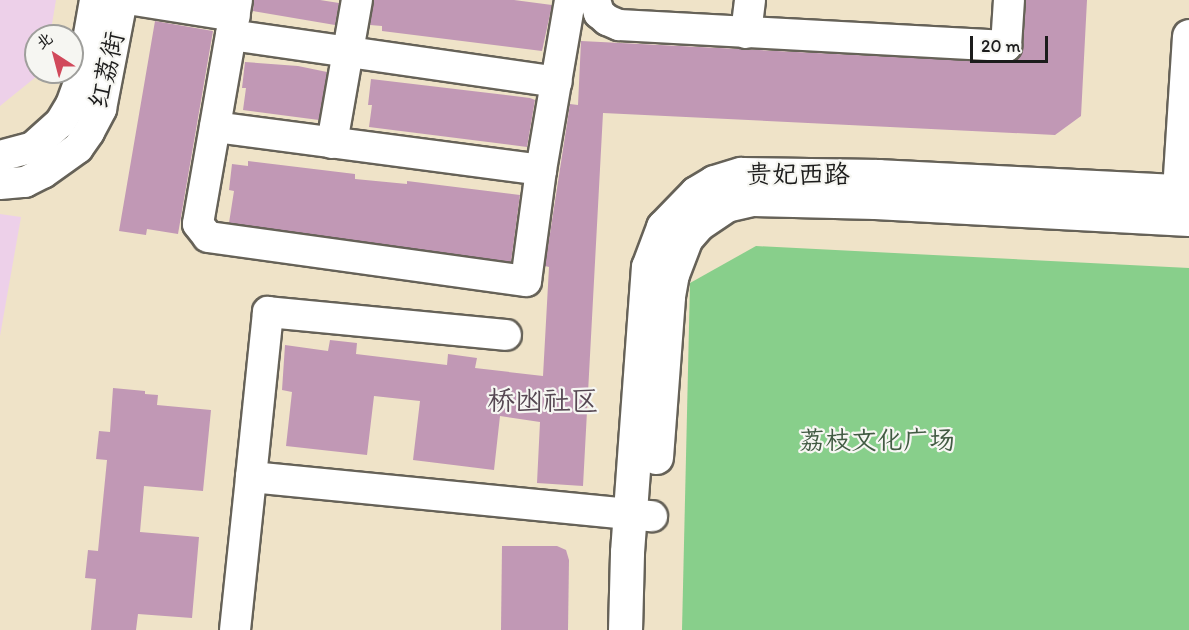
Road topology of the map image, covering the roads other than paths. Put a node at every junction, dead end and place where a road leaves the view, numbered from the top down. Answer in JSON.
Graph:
{"nodes":[{"id":1,"x":95,"y":0,"type":"edge"},
{"id":2,"x":122,"y":0,"type":"edge"},
{"id":3,"x":134,"y":0,"type":"edge"},
{"id":4,"x":357,"y":0,"type":"edge"},
{"id":5,"x":570,"y":0,"type":"edge"},
{"id":6,"x":595,"y":0,"type":"edge"},
{"id":7,"x":750,"y":0,"type":"edge"},
{"id":8,"x":1009,"y":0,"type":"edge"},
{"id":9,"x":234,"y":17,"type":"edge"},
{"id":10,"x":746,"y":33,"type":"junction"},
{"id":11,"x":1189,"y":36,"type":"edge"},
{"id":12,"x":348,"y":52,"type":"junction"},
{"id":13,"x":556,"y":82,"type":"junction"},
{"id":14,"x":215,"y":127,"type":"junction"},
{"id":15,"x":332,"y":143,"type":"junction"},
{"id":16,"x":53,"y":150,"type":"junction"},
{"id":17,"x":0,"y":156,"type":"edge"},
{"id":18,"x":541,"y":170,"type":"junction"},
{"id":19,"x":0,"y":184,"type":"edge"},
{"id":20,"x":1187,"y":202,"type":"edge"},
{"id":21,"x":506,"y":335,"type":"dead end"},
{"id":22,"x":251,"y":477,"type":"junction"},
{"id":23,"x":641,"y":515,"type":"junction"},
{"id":24,"x":235,"y":630,"type":"edge"},
{"id":25,"x":625,"y":630,"type":"edge"},
{"id":26,"x":648,"y":630,"type":"edge"}],
"edges":[{"from":1,"to":16,"type":"street","name":"红荔街"},
{"from":2,"to":16,"type":"street","name":"红荔街"},
{"from":3,"to":9,"type":"street"},
{"from":4,"to":12,"type":"street"},
{"from":5,"to":13,"type":"street"},
{"from":6,"to":10,"type":"street"},
{"from":7,"to":10,"type":"street"},
{"from":8,"to":10,"type":"street"},
{"from":9,"to":12,"type":"street"},
{"from":9,"to":14,"type":"street"},
{"from":11,"to":20,"type":"main road"},
{"from":12,"to":13,"type":"street"},
{"from":12,"to":15,"type":"street"},
{"from":13,"to":18,"type":"street"},
{"from":14,"to":15,"type":"street"},
{"from":14,"to":18,"type":"street"},
{"from":15,"to":18,"type":"street"},
{"from":16,"to":17,"type":"street"},
{"from":16,"to":19,"type":"street"},
{"from":20,"to":23,"type":"main road","name":"贵妃西路"},
{"from":21,"to":22,"type":"street"},
{"from":22,"to":23,"type":"street"},
{"from":22,"to":24,"type":"street"},
{"from":23,"to":25,"type":"main road","name":"贵妃西路"},
{"from":23,"to":26,"type":"main road","name":"贵妃西路"}]}
